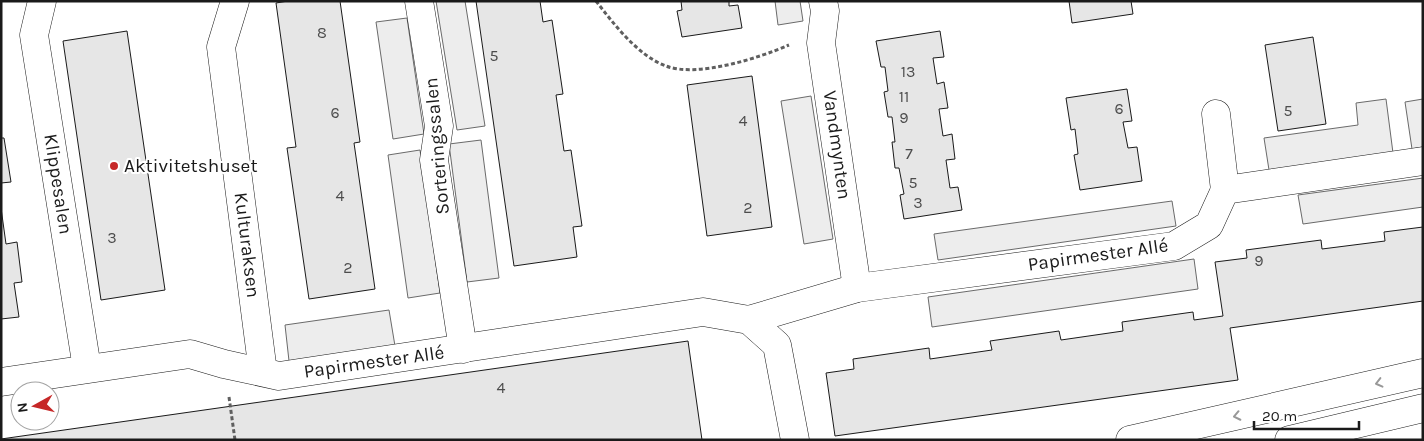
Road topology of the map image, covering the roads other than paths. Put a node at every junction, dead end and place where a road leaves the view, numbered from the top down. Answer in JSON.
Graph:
{"nodes":[{"id":1,"x":42,"y":1,"type":"edge"},
{"id":2,"x":235,"y":1,"type":"edge"},
{"id":3,"x":418,"y":1,"type":"edge"},
{"id":4,"x":823,"y":1,"type":"edge"},
{"id":5,"x":1216,"y":114,"type":"dead end"},
{"id":6,"x":1423,"y":161,"type":"edge"},
{"id":7,"x":1225,"y":190,"type":"junction"},
{"id":8,"x":858,"y":288,"type":"junction"},
{"id":9,"x":749,"y":320,"type":"junction"},
{"id":10,"x":463,"y":349,"type":"junction"},
{"id":11,"x":87,"y":368,"type":"junction"},
{"id":12,"x":263,"y":372,"type":"junction"},
{"id":13,"x":1423,"y":372,"type":"edge"},
{"id":14,"x":1,"y":382,"type":"edge"},
{"id":15,"x":1423,"y":408,"type":"edge"},
{"id":16,"x":795,"y":440,"type":"edge"},
{"id":17,"x":1130,"y":440,"type":"edge"},
{"id":18,"x":1289,"y":440,"type":"edge"}],
"edges":[{"from":1,"to":11,"type":"street","name":"Klippesalen"},
{"from":2,"to":12,"type":"street","name":"Kulturaksen"},
{"from":3,"to":10,"type":"street","name":"Sorteringssalen"},
{"from":4,"to":8,"type":"street","name":"Vandmynten"},
{"from":5,"to":7,"type":"street"},
{"from":6,"to":7,"type":"street"},
{"from":7,"to":8,"type":"street","name":"Papirmester Allé"},
{"from":8,"to":9,"type":"street","name":"Papirmester Allé"},
{"from":9,"to":10,"type":"street","name":"Papirmester Allé"},
{"from":9,"to":16,"type":"street"},
{"from":10,"to":12,"type":"street","name":"Papirmester Allé"},
{"from":11,"to":12,"type":"street","name":"Papirmester Allé"},
{"from":11,"to":14,"type":"street","name":"Papirmester Allé"},
{"from":13,"to":17,"type":"street","one_way":true},
{"from":15,"to":18,"type":"street"}]}
